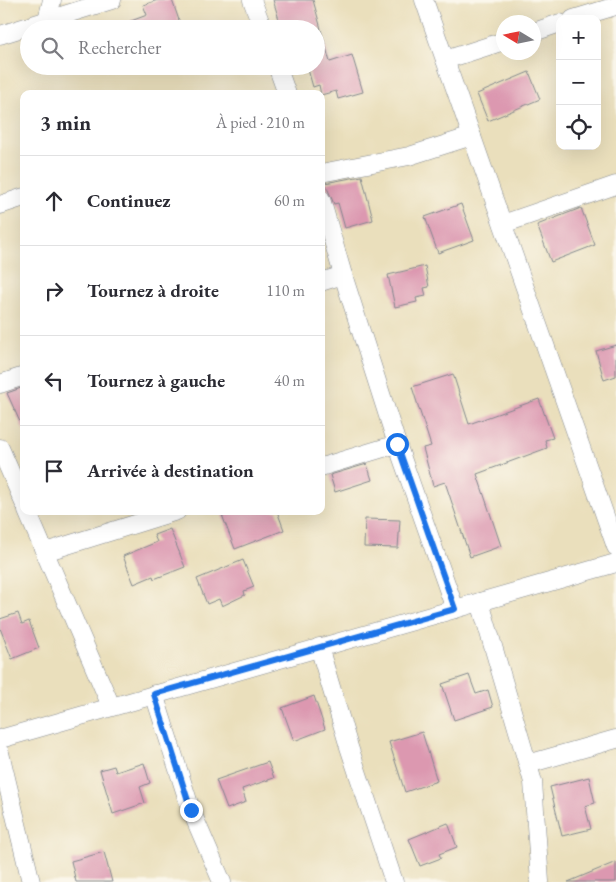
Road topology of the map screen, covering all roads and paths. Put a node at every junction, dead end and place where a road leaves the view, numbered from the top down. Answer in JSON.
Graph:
{"nodes":[{"id":1,"x":52,"y":0,"type":"edge"},
{"id":2,"x":112,"y":0,"type":"edge"},
{"id":3,"x":252,"y":0,"type":"edge"},
{"id":4,"x":424,"y":0,"type":"edge"},
{"id":5,"x":616,"y":6,"type":"edge"},
{"id":6,"x":587,"y":15,"type":"edge"},
{"id":7,"x":47,"y":20,"type":"joint"},
{"id":8,"x":260,"y":20,"type":"edge"},
{"id":9,"x":556,"y":24,"type":"edge"},
{"id":10,"x":20,"y":29,"type":"edge"},
{"id":11,"x":541,"y":30,"type":"edge"},
{"id":12,"x":0,"y":35,"type":"edge"},
{"id":13,"x":496,"y":44,"type":"edge"},
{"id":14,"x":446,"y":60,"type":"junction"},
{"id":15,"x":280,"y":75,"type":"edge"},
{"id":16,"x":286,"y":90,"type":"edge"},
{"id":17,"x":472,"y":136,"type":"junction"},
{"id":18,"x":325,"y":172,"type":"edge"},
{"id":19,"x":616,"y":184,"type":"edge"},
{"id":20,"x":20,"y":198,"type":"edge"},
{"id":21,"x":0,"y":205,"type":"edge"},
{"id":22,"x":325,"y":213,"type":"edge"},
{"id":23,"x":503,"y":224,"type":"junction"},
{"id":24,"x":343,"y":275,"type":"junction"},
{"id":25,"x":325,"y":281,"type":"edge"},
{"id":26,"x":20,"y":377,"type":"edge"},
{"id":27,"x":1,"y":381,"type":"edge"},
{"id":28,"x":397,"y":444,"type":"junction"},
{"id":29,"x":0,"y":448,"type":"edge"},
{"id":30,"x":325,"y":466,"type":"edge"},
{"id":31,"x":20,"y":494,"type":"edge"},
{"id":32,"x":29,"y":515,"type":"edge"},
{"id":33,"x":164,"y":515,"type":"edge"},
{"id":34,"x":616,"y":547,"type":"edge"},
{"id":35,"x":45,"y":552,"type":"junction"},
{"id":36,"x":616,"y":563,"type":"edge"},
{"id":37,"x":480,"y":602,"type":"junction"},
{"id":38,"x":455,"y":609,"type":"junction"},
{"id":39,"x":319,"y":647,"type":"junction"},
{"id":40,"x":154,"y":694,"type":"junction"},
{"id":41,"x":111,"y":706,"type":"junction"},
{"id":42,"x":0,"y":739,"type":"edge"},
{"id":43,"x":616,"y":739,"type":"edge"},
{"id":44,"x":0,"y":753,"type":"edge"},
{"id":45,"x":528,"y":764,"type":"junction"},
{"id":46,"x":31,"y":882,"type":"edge"},
{"id":47,"x":222,"y":882,"type":"edge"},
{"id":48,"x":394,"y":882,"type":"edge"},
{"id":49,"x":540,"y":882,"type":"edge"}],
"edges":[{"from":1,"to":7,"type":"street"},
{"from":2,"to":7,"type":"street"},
{"from":3,"to":8,"type":"street"},
{"from":4,"to":14,"type":"street"},
{"from":5,"to":6,"type":"street"},
{"from":9,"to":11,"type":"street"},
{"from":10,"to":12,"type":"street"},
{"from":13,"to":14,"type":"street"},
{"from":14,"to":17,"type":"street"},
{"from":15,"to":16,"type":"street"},
{"from":17,"to":18,"type":"street"},
{"from":17,"to":23,"type":"street"},
{"from":19,"to":23,"type":"street"},
{"from":20,"to":21,"type":"street"},
{"from":22,"to":24,"type":"street"},
{"from":23,"to":34,"type":"street"},
{"from":24,"to":25,"type":"street"},
{"from":24,"to":28,"type":"street"},
{"from":26,"to":27,"type":"street"},
{"from":28,"to":30,"type":"street"},
{"from":28,"to":38,"type":"street"},
{"from":29,"to":31,"type":"street"},
{"from":32,"to":35,"type":"street"},
{"from":33,"to":35,"type":"street"},
{"from":35,"to":41,"type":"street"},
{"from":36,"to":37,"type":"street"},
{"from":37,"to":38,"type":"street"},
{"from":37,"to":45,"type":"street"},
{"from":38,"to":39,"type":"street"},
{"from":39,"to":40,"type":"street"},
{"from":39,"to":48,"type":"street"},
{"from":40,"to":41,"type":"street"},
{"from":40,"to":47,"type":"street"},
{"from":41,"to":42,"type":"street"},
{"from":43,"to":45,"type":"street"},
{"from":44,"to":46,"type":"street"},
{"from":45,"to":49,"type":"street"}]}
